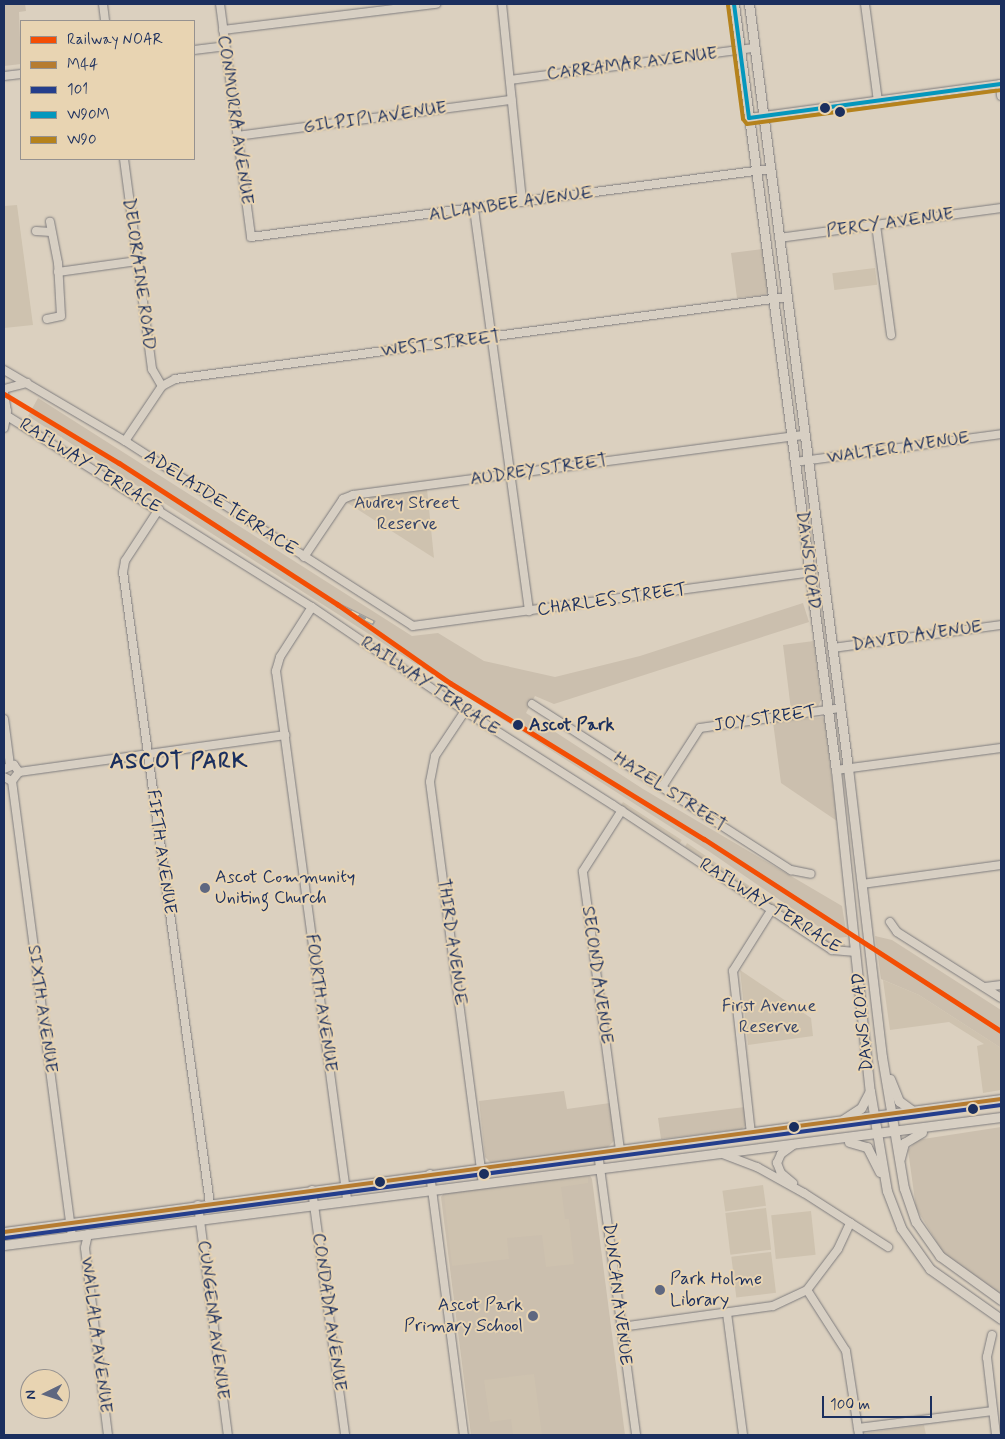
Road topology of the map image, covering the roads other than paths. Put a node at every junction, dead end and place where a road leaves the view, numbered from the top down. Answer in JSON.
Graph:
{"nodes":[{"id":1,"x":103,"y":4,"type":"edge"},
{"id":2,"x":220,"y":4,"type":"edge"},
{"id":3,"x":436,"y":4,"type":"edge"},
{"id":4,"x":502,"y":4,"type":"edge"},
{"id":5,"x":734,"y":4,"type":"edge"},
{"id":6,"x":748,"y":4,"type":"edge"},
{"id":7,"x":865,"y":4,"type":"edge"},
{"id":8,"x":105,"y":20,"type":"edge"},
{"id":9,"x":223,"y":30,"type":"junction"},
{"id":10,"x":225,"y":46,"type":"junction"},
{"id":11,"x":754,"y":48,"type":"junction"},
{"id":12,"x":195,"y":50,"type":"edge"},
{"id":13,"x":740,"y":50,"type":"junction"},
{"id":14,"x":20,"y":74,"type":"edge"},
{"id":15,"x":4,"y":76,"type":"edge"},
{"id":16,"x":510,"y":80,"type":"junction"},
{"id":17,"x":1000,"y":84,"type":"edge"},
{"id":18,"x":1001,"y":96,"type":"edge"},
{"id":19,"x":512,"y":100,"type":"junction"},
{"id":20,"x":878,"y":101,"type":"junction"},
{"id":21,"x":764,"y":116,"type":"junction"},
{"id":22,"x":749,"y":118,"type":"junction"},
{"id":23,"x":237,"y":136,"type":"junction"},
{"id":24,"x":124,"y":160,"type":"edge"},
{"id":25,"x":770,"y":169,"type":"junction"},
{"id":26,"x":756,"y":171,"type":"junction"},
{"id":27,"x":522,"y":202,"type":"junction"},
{"id":28,"x":1001,"y":208,"type":"edge"},
{"id":29,"x":474,"y":209,"type":"junction"},
{"id":30,"x":50,"y":222,"type":"dead end"},
{"id":31,"x":876,"y":225,"type":"junction"},
{"id":32,"x":36,"y":231,"type":"dead end"},
{"id":33,"x":51,"y":232,"type":"junction"},
{"id":34,"x":251,"y":237,"type":"joint"},
{"id":35,"x":779,"y":238,"type":"junction"},
{"id":36,"x":137,"y":261,"type":"junction"},
{"id":37,"x":58,"y":272,"type":"junction"},
{"id":38,"x":787,"y":297,"type":"junction"},
{"id":39,"x":774,"y":299,"type":"junction"},
{"id":40,"x":47,"y":319,"type":"dead end"},
{"id":41,"x":891,"y":335,"type":"dead end"},
{"id":42,"x":491,"y":338,"type":"junction"},
{"id":43,"x":4,"y":370,"type":"edge"},
{"id":44,"x":27,"y":383,"type":"junction"},
{"id":45,"x":162,"y":386,"type":"junction"},
{"id":46,"x":4,"y":389,"type":"edge"},
{"id":47,"x":4,"y":393,"type":"edge"},
{"id":48,"x":5,"y":415,"type":"edge"},
{"id":49,"x":4,"y":428,"type":"edge"},
{"id":50,"x":1001,"y":434,"type":"edge"},
{"id":51,"x":805,"y":435,"type":"junction"},
{"id":52,"x":792,"y":436,"type":"junction"},
{"id":53,"x":125,"y":441,"type":"junction"},
{"id":54,"x":808,"y":461,"type":"junction"},
{"id":55,"x":795,"y":462,"type":"junction"},
{"id":56,"x":510,"y":473,"type":"junction"},
{"id":57,"x":159,"y":509,"type":"junction"},
{"id":58,"x":304,"y":556,"type":"junction"},
{"id":59,"x":810,"y":572,"type":"junction"},
{"id":60,"x":312,"y":607,"type":"junction"},
{"id":61,"x":529,"y":611,"type":"junction"},
{"id":62,"x":1001,"y":625,"type":"edge"},
{"id":63,"x":413,"y":626,"type":"joint"},
{"id":64,"x":832,"y":648,"type":"junction"},
{"id":65,"x":532,"y":704,"type":"dead end"},
{"id":66,"x":840,"y":708,"type":"junction"},
{"id":67,"x":828,"y":710,"type":"junction"},
{"id":68,"x":465,"y":711,"type":"junction"},
{"id":69,"x":4,"y":719,"type":"edge"},
{"id":70,"x":285,"y":735,"type":"junction"},
{"id":71,"x":1001,"y":748,"type":"edge"},
{"id":72,"x":148,"y":753,"type":"junction"},
{"id":73,"x":7,"y":767,"type":"edge"},
{"id":74,"x":848,"y":768,"type":"junction"},
{"id":75,"x":836,"y":770,"type":"junction"},
{"id":76,"x":19,"y":772,"type":"junction"},
{"id":77,"x":4,"y":776,"type":"edge"},
{"id":78,"x":12,"y":781,"type":"junction"},
{"id":79,"x":662,"y":787,"type":"junction"},
{"id":80,"x":622,"y":810,"type":"junction"},
{"id":81,"x":1001,"y":865,"type":"edge"},
{"id":82,"x":811,"y":874,"type":"dead end"},
{"id":83,"x":862,"y":884,"type":"junction"},
{"id":84,"x":772,"y":909,"type":"junction"},
{"id":85,"x":890,"y":922,"type":"dead end"},
{"id":86,"x":856,"y":952,"type":"junction"},
{"id":87,"x":1001,"y":985,"type":"edge"},
{"id":88,"x":985,"y":987,"type":"junction"},
{"id":89,"x":1001,"y":998,"type":"edge"},
{"id":90,"x":882,"y":1057,"type":"junction"},
{"id":91,"x":870,"y":1091,"type":"junction"},
{"id":92,"x":1001,"y":1099,"type":"edge"},
{"id":93,"x":914,"y":1112,"type":"junction"},
{"id":94,"x":891,"y":1115,"type":"junction"},
{"id":95,"x":874,"y":1117,"type":"junction"},
{"id":96,"x":1001,"y":1117,"type":"edge"},
{"id":97,"x":840,"y":1122,"type":"junction"},
{"id":98,"x":937,"y":1127,"type":"junction"},
{"id":99,"x":894,"y":1133,"type":"junction"},
{"id":100,"x":751,"y":1134,"type":"junction"},
{"id":101,"x":877,"y":1135,"type":"junction"},
{"id":102,"x":834,"y":1141,"type":"junction"},
{"id":103,"x":795,"y":1144,"type":"junction"},
{"id":104,"x":620,"y":1150,"type":"junction"},
{"id":105,"x":714,"y":1152,"type":"junction"},
{"id":106,"x":598,"y":1153,"type":"junction"},
{"id":107,"x":600,"y":1166,"type":"junction"},
{"id":108,"x":900,"y":1166,"type":"junction"},
{"id":109,"x":482,"y":1168,"type":"junction"},
{"id":110,"x":430,"y":1174,"type":"junction"},
{"id":111,"x":483,"y":1182,"type":"junction"},
{"id":112,"x":345,"y":1186,"type":"junction"},
{"id":113,"x":432,"y":1189,"type":"junction"},
{"id":114,"x":312,"y":1190,"type":"junction"},
{"id":115,"x":887,"y":1191,"type":"junction"},
{"id":116,"x":804,"y":1193,"type":"junction"},
{"id":117,"x":347,"y":1199,"type":"junction"},
{"id":118,"x":210,"y":1204,"type":"junction"},
{"id":119,"x":314,"y":1204,"type":"junction"},
{"id":120,"x":198,"y":1205,"type":"junction"},
{"id":121,"x":199,"y":1219,"type":"junction"},
{"id":122,"x":70,"y":1223,"type":"junction"},
{"id":123,"x":850,"y":1223,"type":"junction"},
{"id":124,"x":4,"y":1232,"type":"edge"},
{"id":125,"x":88,"y":1234,"type":"junction"},
{"id":126,"x":72,"y":1236,"type":"junction"},
{"id":127,"x":4,"y":1245,"type":"edge"},
{"id":128,"x":888,"y":1248,"type":"dead end"},
{"id":129,"x":807,"y":1290,"type":"junction"},
{"id":130,"x":1001,"y":1300,"type":"edge"},
{"id":131,"x":727,"y":1313,"type":"junction"},
{"id":132,"x":1001,"y":1319,"type":"edge"},
{"id":133,"x":621,"y":1327,"type":"junction"},
{"id":134,"x":992,"y":1335,"type":"dead end"},
{"id":135,"x":993,"y":1411,"type":"junction"},
{"id":136,"x":859,"y":1432,"type":"edge"},
{"id":137,"x":108,"y":1435,"type":"edge"},
{"id":138,"x":228,"y":1435,"type":"edge"},
{"id":139,"x":345,"y":1435,"type":"edge"},
{"id":140,"x":464,"y":1435,"type":"edge"},
{"id":141,"x":636,"y":1435,"type":"edge"},
{"id":142,"x":743,"y":1435,"type":"edge"},
{"id":143,"x":996,"y":1435,"type":"edge"}],
"edges":[{"from":1,"to":8,"type":"street"},
{"from":2,"to":9,"type":"street","name":"CONMURRA AVENUE"},
{"from":3,"to":9,"type":"street"},
{"from":4,"to":16,"type":"street"},
{"from":5,"to":13,"type":"main road","name":"DAWS ROAD"},
{"from":6,"to":11,"type":"main road","name":"DAWS ROAD"},
{"from":7,"to":20,"type":"street"},
{"from":9,"to":10,"type":"street","name":"CONMURRA AVENUE"},
{"from":10,"to":12,"type":"street"},
{"from":10,"to":23,"type":"street","name":"CONMURRA AVENUE"},
{"from":11,"to":13,"type":"street","name":"CARRAMAR AVENUE"},
{"from":11,"to":21,"type":"main road","name":"DAWS ROAD"},
{"from":13,"to":16,"type":"street","name":"CARRAMAR AVENUE"},
{"from":13,"to":22,"type":"main road","name":"DAWS ROAD"},
{"from":14,"to":15,"type":"street"},
{"from":16,"to":19,"type":"street"},
{"from":17,"to":18,"type":"street"},
{"from":17,"to":20,"type":"street"},
{"from":19,"to":23,"type":"street","name":"GILPIPI AVENUE"},
{"from":19,"to":27,"type":"street"},
{"from":20,"to":21,"type":"street"},
{"from":21,"to":22,"type":"street"},
{"from":21,"to":25,"type":"main road","name":"DAWS ROAD"},
{"from":22,"to":26,"type":"main road","name":"DAWS ROAD"},
{"from":23,"to":34,"type":"street","name":"CONMURRA AVENUE"},
{"from":24,"to":36,"type":"street","name":"DELORAINE ROAD"},
{"from":25,"to":26,"type":"street","name":"ALLAMBEE AVENUE"},
{"from":25,"to":35,"type":"main road","name":"DAWS ROAD"},
{"from":26,"to":27,"type":"street","name":"ALLAMBEE AVENUE"},
{"from":26,"to":39,"type":"main road","name":"DAWS ROAD"},
{"from":27,"to":29,"type":"street","name":"ALLAMBEE AVENUE"},
{"from":28,"to":31,"type":"street","name":"PERCY AVENUE"},
{"from":29,"to":34,"type":"street","name":"ALLAMBEE AVENUE"},
{"from":29,"to":42,"type":"street"},
{"from":30,"to":33,"type":"street"},
{"from":31,"to":35,"type":"street","name":"PERCY AVENUE"},
{"from":31,"to":41,"type":"street"},
{"from":32,"to":33,"type":"street"},
{"from":33,"to":37,"type":"street"},
{"from":35,"to":38,"type":"main road","name":"DAWS ROAD"},
{"from":36,"to":37,"type":"street"},
{"from":36,"to":45,"type":"street","name":"DELORAINE ROAD"},
{"from":37,"to":40,"type":"street"},
{"from":38,"to":39,"type":"street","name":"WEST STREET"},
{"from":38,"to":51,"type":"main road","name":"DAWS ROAD"},
{"from":39,"to":42,"type":"street","name":"WEST STREET"},
{"from":39,"to":52,"type":"main road","name":"DAWS ROAD"},
{"from":42,"to":45,"type":"street","name":"WEST STREET"},
{"from":42,"to":56,"type":"street"},
{"from":43,"to":44,"type":"street","name":"ADELAIDE TERRACE"},
{"from":44,"to":46,"type":"street"},
{"from":44,"to":53,"type":"street","name":"ADELAIDE TERRACE"},
{"from":45,"to":53,"type":"street"},
{"from":47,"to":48,"type":"street"},
{"from":48,"to":49,"type":"street"},
{"from":48,"to":57,"type":"street","name":"RAILWAY TERRACE"},
{"from":50,"to":54,"type":"street","name":"WALTER AVENUE"},
{"from":51,"to":52,"type":"street","name":"AUDREY STREET"},
{"from":51,"to":54,"type":"main road","name":"DAWS ROAD"},
{"from":52,"to":55,"type":"main road","name":"DAWS ROAD"},
{"from":52,"to":56,"type":"street","name":"AUDREY STREET"},
{"from":53,"to":58,"type":"street","name":"ADELAIDE TERRACE"},
{"from":54,"to":55,"type":"street","name":"WALTER AVENUE"},
{"from":54,"to":64,"type":"main road","name":"DAWS ROAD"},
{"from":55,"to":59,"type":"main road","name":"DAWS ROAD"},
{"from":56,"to":58,"type":"street","name":"AUDREY STREET"},
{"from":56,"to":61,"type":"street"},
{"from":57,"to":60,"type":"street","name":"RAILWAY TERRACE"},
{"from":57,"to":72,"type":"street","name":"FIFTH AVENUE"},
{"from":58,"to":63,"type":"street","name":"ADELAIDE TERRACE"},
{"from":59,"to":61,"type":"street","name":"CHARLES STREET"},
{"from":59,"to":67,"type":"main road","name":"DAWS ROAD"},
{"from":60,"to":68,"type":"street","name":"RAILWAY TERRACE"},
{"from":60,"to":70,"type":"street","name":"FOURTH AVENUE"},
{"from":61,"to":63,"type":"street","name":"CHARLES STREET"},
{"from":62,"to":64,"type":"street","name":"DAVID AVENUE"},
{"from":64,"to":66,"type":"main road","name":"DAWS ROAD"},
{"from":65,"to":79,"type":"street","name":"HAZEL STREET"},
{"from":66,"to":67,"type":"street","name":"JOY STREET"},
{"from":66,"to":74,"type":"main road","name":"DAWS ROAD"},
{"from":67,"to":75,"type":"main road","name":"DAWS ROAD"},
{"from":67,"to":79,"type":"street","name":"JOY STREET"},
{"from":68,"to":80,"type":"street","name":"RAILWAY TERRACE"},
{"from":68,"to":109,"type":"street","name":"THIRD AVENUE"},
{"from":69,"to":73,"type":"street"},
{"from":70,"to":72,"type":"street"},
{"from":70,"to":112,"type":"street","name":"FOURTH AVENUE"},
{"from":71,"to":74,"type":"street"},
{"from":72,"to":76,"type":"street"},
{"from":72,"to":118,"type":"street","name":"FIFTH AVENUE"},
{"from":73,"to":76,"type":"street"},
{"from":74,"to":75,"type":"street"},
{"from":74,"to":83,"type":"main road","name":"DAWS ROAD"},
{"from":75,"to":86,"type":"main road","name":"DAWS ROAD"},
{"from":76,"to":78,"type":"street"},
{"from":77,"to":78,"type":"street"},
{"from":78,"to":122,"type":"street","name":"SIXTH AVENUE"},
{"from":79,"to":82,"type":"street","name":"HAZEL STREET"},
{"from":80,"to":84,"type":"street","name":"RAILWAY TERRACE"},
{"from":80,"to":104,"type":"street","name":"SECOND AVENUE"},
{"from":81,"to":83,"type":"street"},
{"from":83,"to":90,"type":"main road","name":"DAWS ROAD"},
{"from":84,"to":86,"type":"street","name":"RAILWAY TERRACE"},
{"from":84,"to":100,"type":"street"},
{"from":85,"to":88,"type":"street"},
{"from":86,"to":91,"type":"main road","name":"DAWS ROAD"},
{"from":87,"to":88,"type":"street"},
{"from":88,"to":89,"type":"street"},
{"from":90,"to":93,"type":"main road"},
{"from":90,"to":94,"type":"main road","name":"DAWS ROAD"},
{"from":91,"to":95,"type":"main road","name":"DAWS ROAD"},
{"from":91,"to":97,"type":"main road"},
{"from":92,"to":93,"type":"main road"},
{"from":93,"to":94,"type":"main road"},
{"from":94,"to":95,"type":"main road"},
{"from":94,"to":99,"type":"main road","name":"DAWS ROAD"},
{"from":95,"to":97,"type":"main road"},
{"from":95,"to":101,"type":"main road","name":"DAWS ROAD"},
{"from":96,"to":98,"type":"main road"},
{"from":97,"to":100,"type":"main road"},
{"from":98,"to":99,"type":"main road"},
{"from":98,"to":108,"type":"main road"},
{"from":99,"to":101,"type":"main road"},
{"from":99,"to":108,"type":"main road","name":"DAWS ROAD"},
{"from":100,"to":104,"type":"main road"},
{"from":101,"to":102,"type":"main road"},
{"from":101,"to":115,"type":"main road","name":"DAWS ROAD"},
{"from":102,"to":103,"type":"main road"},
{"from":102,"to":115,"type":"main road"},
{"from":103,"to":105,"type":"main road"},
{"from":103,"to":116,"type":"street"},
{"from":104,"to":106,"type":"main road"},
{"from":105,"to":107,"type":"main road"},
{"from":105,"to":116,"type":"street"},
{"from":106,"to":107,"type":"street","name":"DUNCAN AVENUE"},
{"from":106,"to":109,"type":"main road"},
{"from":107,"to":111,"type":"main road"},
{"from":107,"to":133,"type":"street","name":"DUNCAN AVENUE"},
{"from":108,"to":130,"type":"main road","name":"DAWS ROAD"},
{"from":109,"to":110,"type":"main road"},
{"from":109,"to":111,"type":"street","name":"THIRD AVENUE"},
{"from":110,"to":112,"type":"main road"},
{"from":110,"to":113,"type":"street"},
{"from":111,"to":113,"type":"main road"},
{"from":112,"to":114,"type":"main road"},
{"from":112,"to":117,"type":"street","name":"FOURTH AVENUE"},
{"from":113,"to":117,"type":"main road"},
{"from":113,"to":140,"type":"street"},
{"from":114,"to":118,"type":"main road"},
{"from":114,"to":119,"type":"street","name":"CONDADA AVENUE"},
{"from":115,"to":132,"type":"main road"},
{"from":116,"to":123,"type":"street"},
{"from":117,"to":119,"type":"main road"},
{"from":118,"to":120,"type":"main road"},
{"from":119,"to":121,"type":"main road"},
{"from":119,"to":139,"type":"street","name":"CONDADA AVENUE"},
{"from":120,"to":121,"type":"street","name":"CUNGENA AVENUE"},
{"from":120,"to":122,"type":"main road"},
{"from":121,"to":125,"type":"main road"},
{"from":121,"to":138,"type":"street","name":"CUNGENA AVENUE"},
{"from":122,"to":124,"type":"main road"},
{"from":122,"to":126,"type":"street","name":"SIXTH AVENUE"},
{"from":123,"to":128,"type":"street"},
{"from":123,"to":129,"type":"street"},
{"from":125,"to":126,"type":"main road"},
{"from":125,"to":137,"type":"street","name":"WALLALA AVENUE"},
{"from":126,"to":127,"type":"main road"},
{"from":129,"to":131,"type":"street"},
{"from":129,"to":136,"type":"street"},
{"from":131,"to":133,"type":"street"},
{"from":131,"to":142,"type":"street"},
{"from":133,"to":141,"type":"street","name":"DUNCAN AVENUE"},
{"from":134,"to":135,"type":"street"},
{"from":135,"to":136,"type":"street"},
{"from":135,"to":143,"type":"street"}]}
